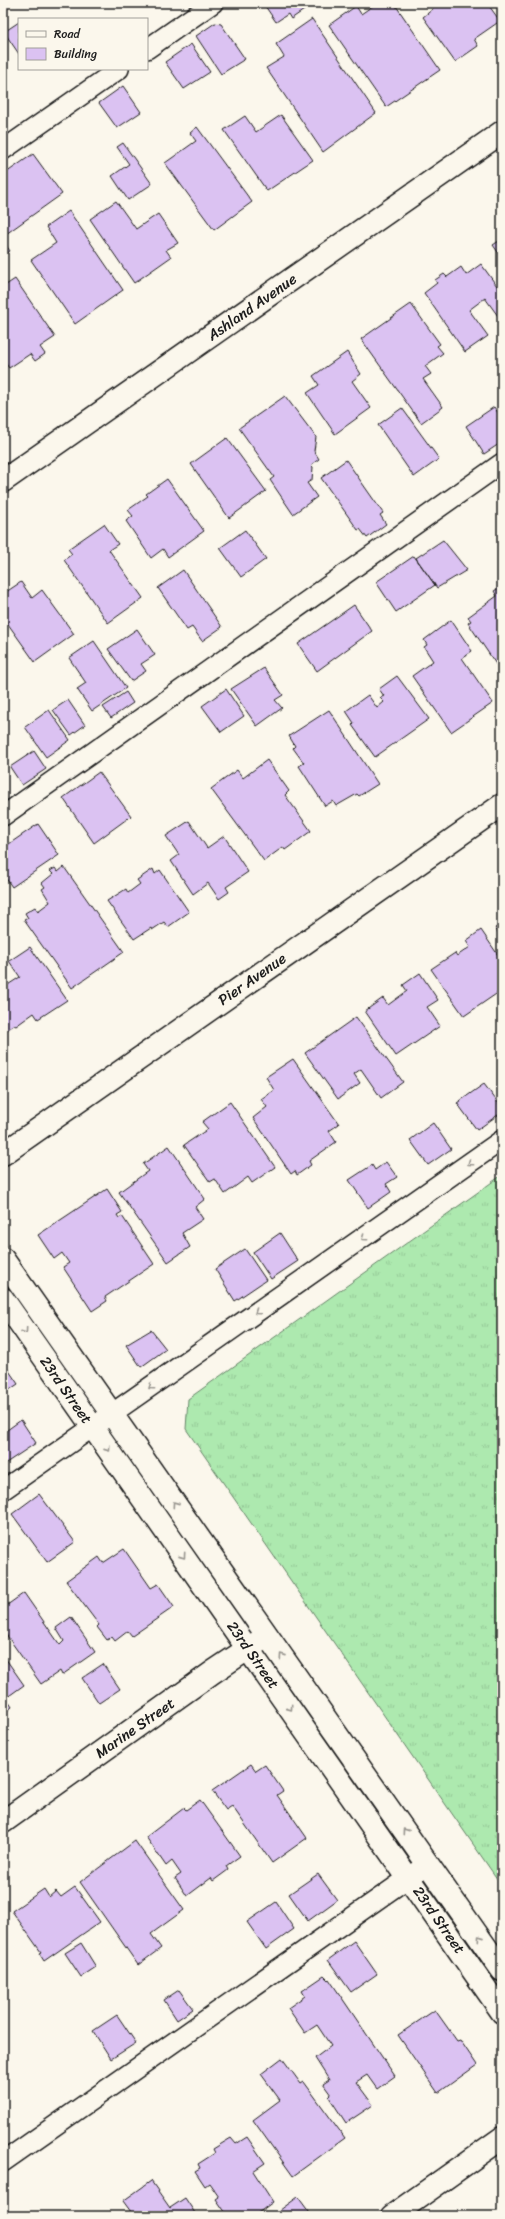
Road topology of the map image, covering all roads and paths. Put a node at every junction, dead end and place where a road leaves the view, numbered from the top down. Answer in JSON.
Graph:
{"nodes":[{"id":1,"x":213,"y":3,"type":"edge"},
{"id":2,"x":148,"y":48,"type":"edge"},
{"id":3,"x":118,"y":70,"type":"edge"},
{"id":4,"x":502,"y":132,"type":"edge"},
{"id":5,"x":3,"y":150,"type":"edge"},
{"id":6,"x":502,"y":463,"type":"edge"},
{"id":7,"x":3,"y":481,"type":"edge"},
{"id":8,"x":502,"y":805,"type":"edge"},
{"id":9,"x":3,"y":816,"type":"edge"},
{"id":10,"x":502,"y":1140,"type":"edge"},
{"id":11,"x":3,"y":1154,"type":"edge"},
{"id":12,"x":3,"y":1259,"type":"edge"},
{"id":13,"x":3,"y":1299,"type":"edge"},
{"id":14,"x":112,"y":1415,"type":"junction"},
{"id":15,"x":93,"y":1428,"type":"junction"},
{"id":16,"x":3,"y":1490,"type":"edge"},
{"id":17,"x":267,"y":1636,"type":"junction"},
{"id":18,"x":248,"y":1648,"type":"junction"},
{"id":19,"x":3,"y":1822,"type":"edge"},
{"id":20,"x":428,"y":1864,"type":"junction"},
{"id":21,"x":409,"y":1878,"type":"junction"},
{"id":22,"x":502,"y":1970,"type":"edge"},
{"id":23,"x":502,"y":2012,"type":"edge"},
{"id":24,"x":502,"y":2138,"type":"edge"},
{"id":25,"x":3,"y":2162,"type":"edge"},
{"id":26,"x":392,"y":2216,"type":"edge"}],
"edges":[{"from":1,"to":2,"type":"lane"},
{"from":3,"to":5,"type":"lane"},
{"from":4,"to":7,"type":"street","name":"Ashland Avenue"},
{"from":6,"to":9,"type":"lane"},
{"from":8,"to":11,"type":"street","name":"Pier Avenue"},
{"from":10,"to":14,"type":"lane","one_way":true},
{"from":12,"to":14,"type":"street","name":"23rd Street"},
{"from":13,"to":15,"type":"street","name":"23rd Street","one_way":true},
{"from":14,"to":15,"type":"lane"},
{"from":17,"to":14,"type":"street","name":"23rd Street","one_way":true},
{"from":15,"to":16,"type":"lane"},
{"from":15,"to":18,"type":"street","name":"23rd Street","one_way":true},
{"from":17,"to":18,"type":"street","name":"Marine Street"},
{"from":20,"to":17,"type":"street","name":"23rd Street","one_way":true},
{"from":18,"to":19,"type":"street","name":"Marine Street"},
{"from":18,"to":21,"type":"street","name":"23rd Street","one_way":true},
{"from":20,"to":21,"type":"lane"},
{"from":22,"to":20,"type":"street","name":"23rd Street","one_way":true},
{"from":21,"to":23,"type":"street","name":"23rd Street"},
{"from":21,"to":25,"type":"lane"},
{"from":24,"to":26,"type":"street"}]}
